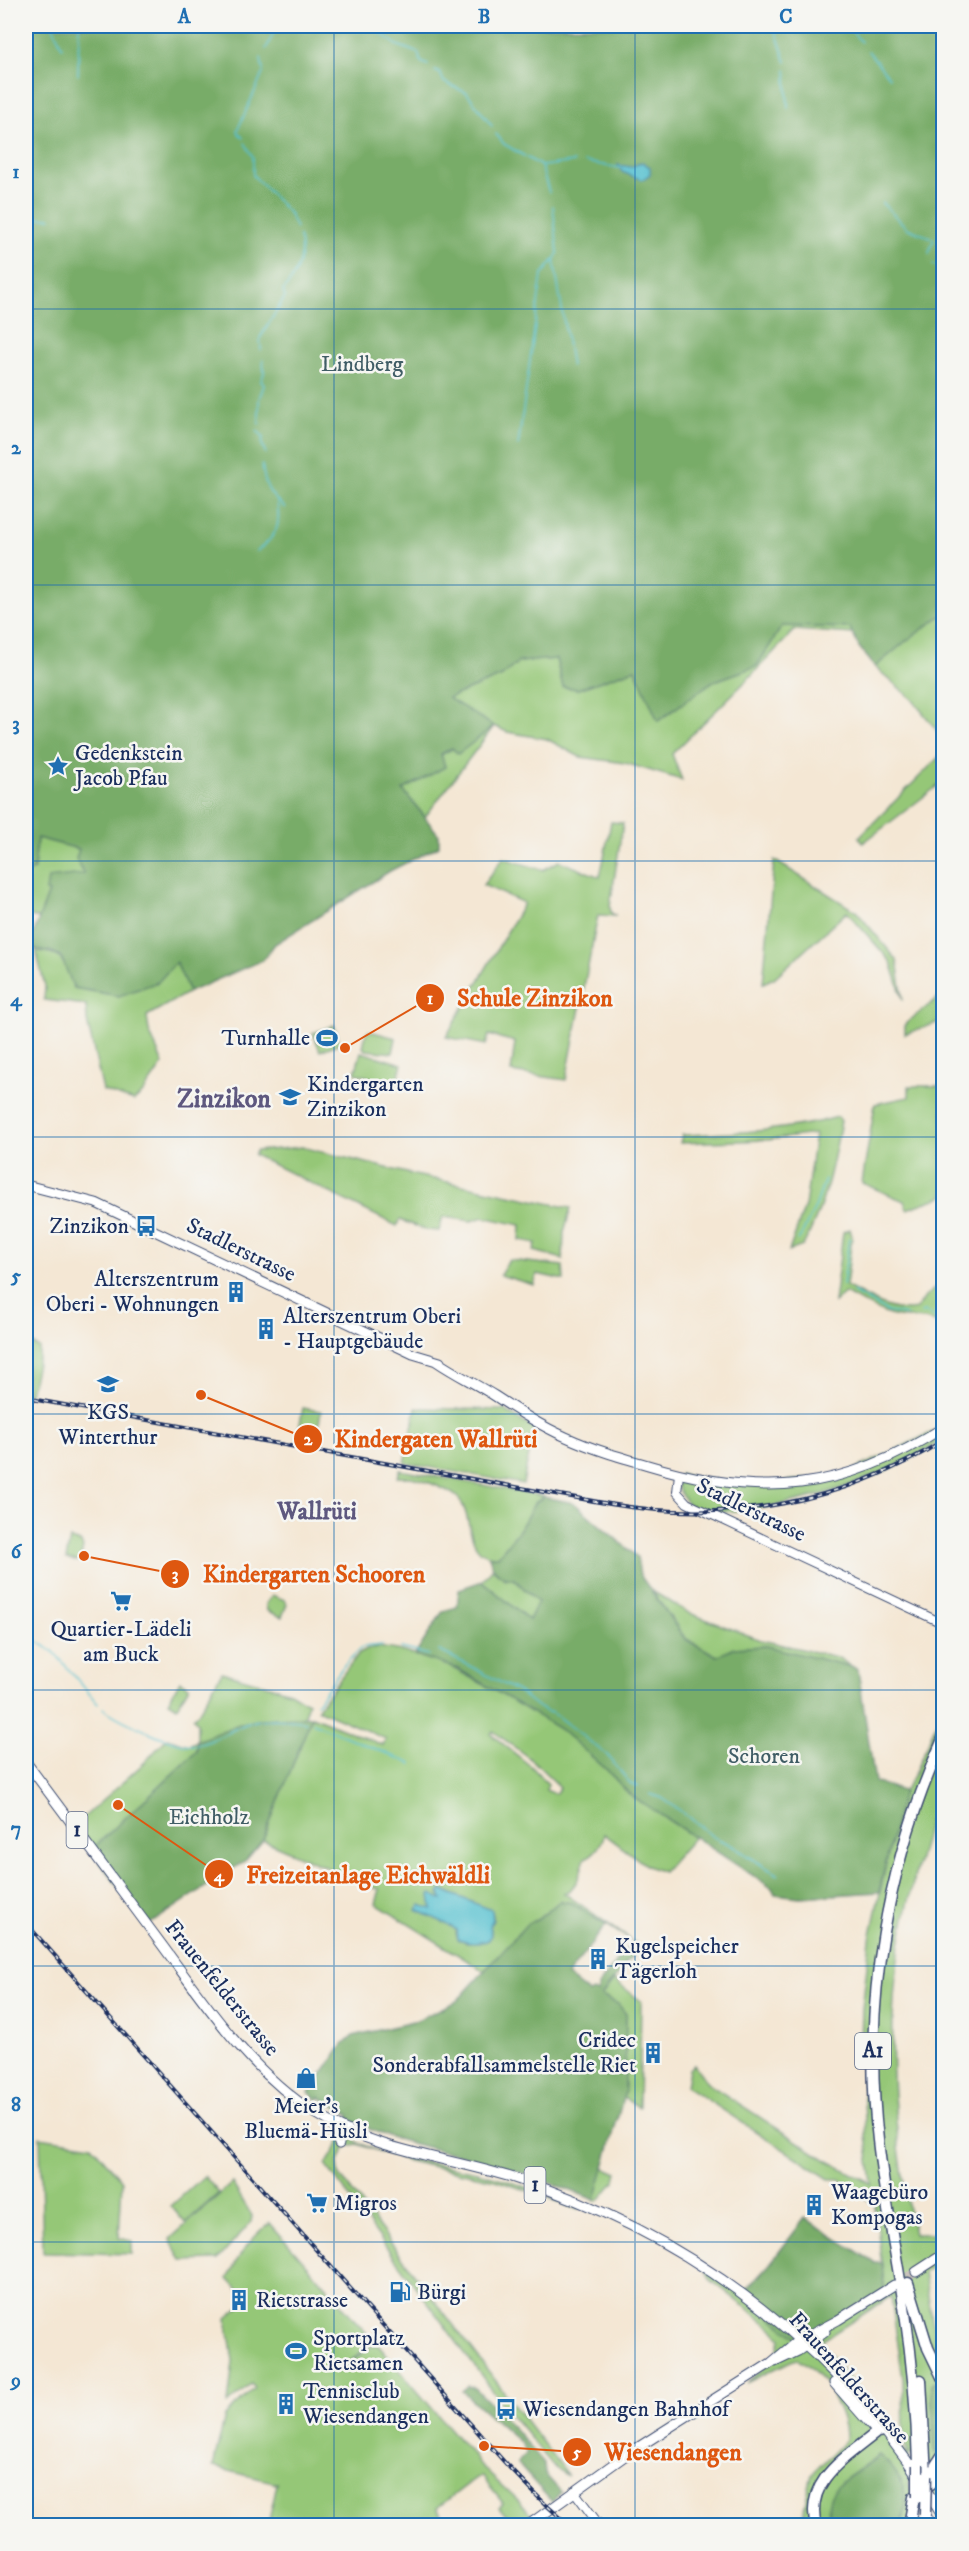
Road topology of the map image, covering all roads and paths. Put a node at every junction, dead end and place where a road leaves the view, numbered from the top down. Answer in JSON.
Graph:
{"nodes":[{"id":1,"x":26,"y":1185,"type":"edge"},
{"id":2,"x":944,"y":1427,"type":"edge"},
{"id":3,"x":679,"y":1474,"type":"junction"},
{"id":4,"x":944,"y":1624,"type":"edge"},
{"id":5,"x":944,"y":1737,"type":"edge"},
{"id":6,"x":944,"y":1754,"type":"edge"},
{"id":7,"x":26,"y":1762,"type":"edge"},
{"id":8,"x":333,"y":2124,"type":"junction"},
{"id":9,"x":339,"y":2144,"type":"dead end"},
{"id":10,"x":944,"y":2254,"type":"edge"},
{"id":11,"x":916,"y":2272,"type":"tunnel mouth"},
{"id":12,"x":908,"y":2283,"type":"junction"},
{"id":13,"x":894,"y":2285,"type":"tunnel mouth"},
{"id":14,"x":801,"y":2344,"type":"junction"},
{"id":15,"x":944,"y":2381,"type":"edge"},
{"id":16,"x":881,"y":2434,"type":"junction"},
{"id":17,"x":944,"y":2453,"type":"edge"},
{"id":18,"x":928,"y":2480,"type":"junction"},
{"id":19,"x":574,"y":2491,"type":"junction"},
{"id":20,"x":916,"y":2500,"type":"junction"},
{"id":21,"x":944,"y":2519,"type":"edge"},
{"id":22,"x":927,"y":2522,"type":"edge"},
{"id":23,"x":527,"y":2526,"type":"edge"},
{"id":24,"x":600,"y":2526,"type":"edge"},
{"id":25,"x":816,"y":2526,"type":"edge"},
{"id":26,"x":822,"y":2526,"type":"edge"},
{"id":27,"x":909,"y":2526,"type":"edge"},
{"id":28,"x":917,"y":2526,"type":"edge"},
{"id":29,"x":940,"y":2526,"type":"edge"}],
"edges":[{"from":1,"to":3,"type":"main road","name":"Stadlerstrasse"},
{"from":2,"to":3,"type":"main road"},
{"from":3,"to":4,"type":"street","name":"Stadlerstrasse"},
{"from":5,"to":20,"type":"highway","number":"A1","bridge":true},
{"from":6,"to":12,"type":"highway","number":"A1"},
{"from":7,"to":8,"type":"main road","name":"Frauenfelderstrasse","number":"1"},
{"from":8,"to":9,"type":"main road"},
{"from":8,"to":14,"type":"main road","name":"Frauenfelderstrasse","number":"1"},
{"from":10,"to":11,"type":"main road"},
{"from":12,"to":15,"type":"highway"},
{"from":12,"to":18,"type":"highway","number":"A1"},
{"from":13,"to":14,"type":"main road"},
{"from":14,"to":16,"type":"main road","name":"Frauenfelderstrasse","number":"1"},
{"from":14,"to":19,"type":"main road"},
{"from":16,"to":21,"type":"main road","name":"Frauenfelderstrasse","number":"1"},
{"from":16,"to":25,"type":"highway"},
{"from":16,"to":26,"type":"highway"},
{"from":16,"to":29,"type":"main road","name":"Frauenfelderstrasse","number":"1"},
{"from":17,"to":18,"type":"highway"},
{"from":18,"to":22,"type":"highway","number":"A1","bridge":true},
{"from":19,"to":23,"type":"main road"},
{"from":19,"to":24,"type":"street"},
{"from":20,"to":27,"type":"highway"},
{"from":20,"to":28,"type":"highway","number":"A1"}]}
